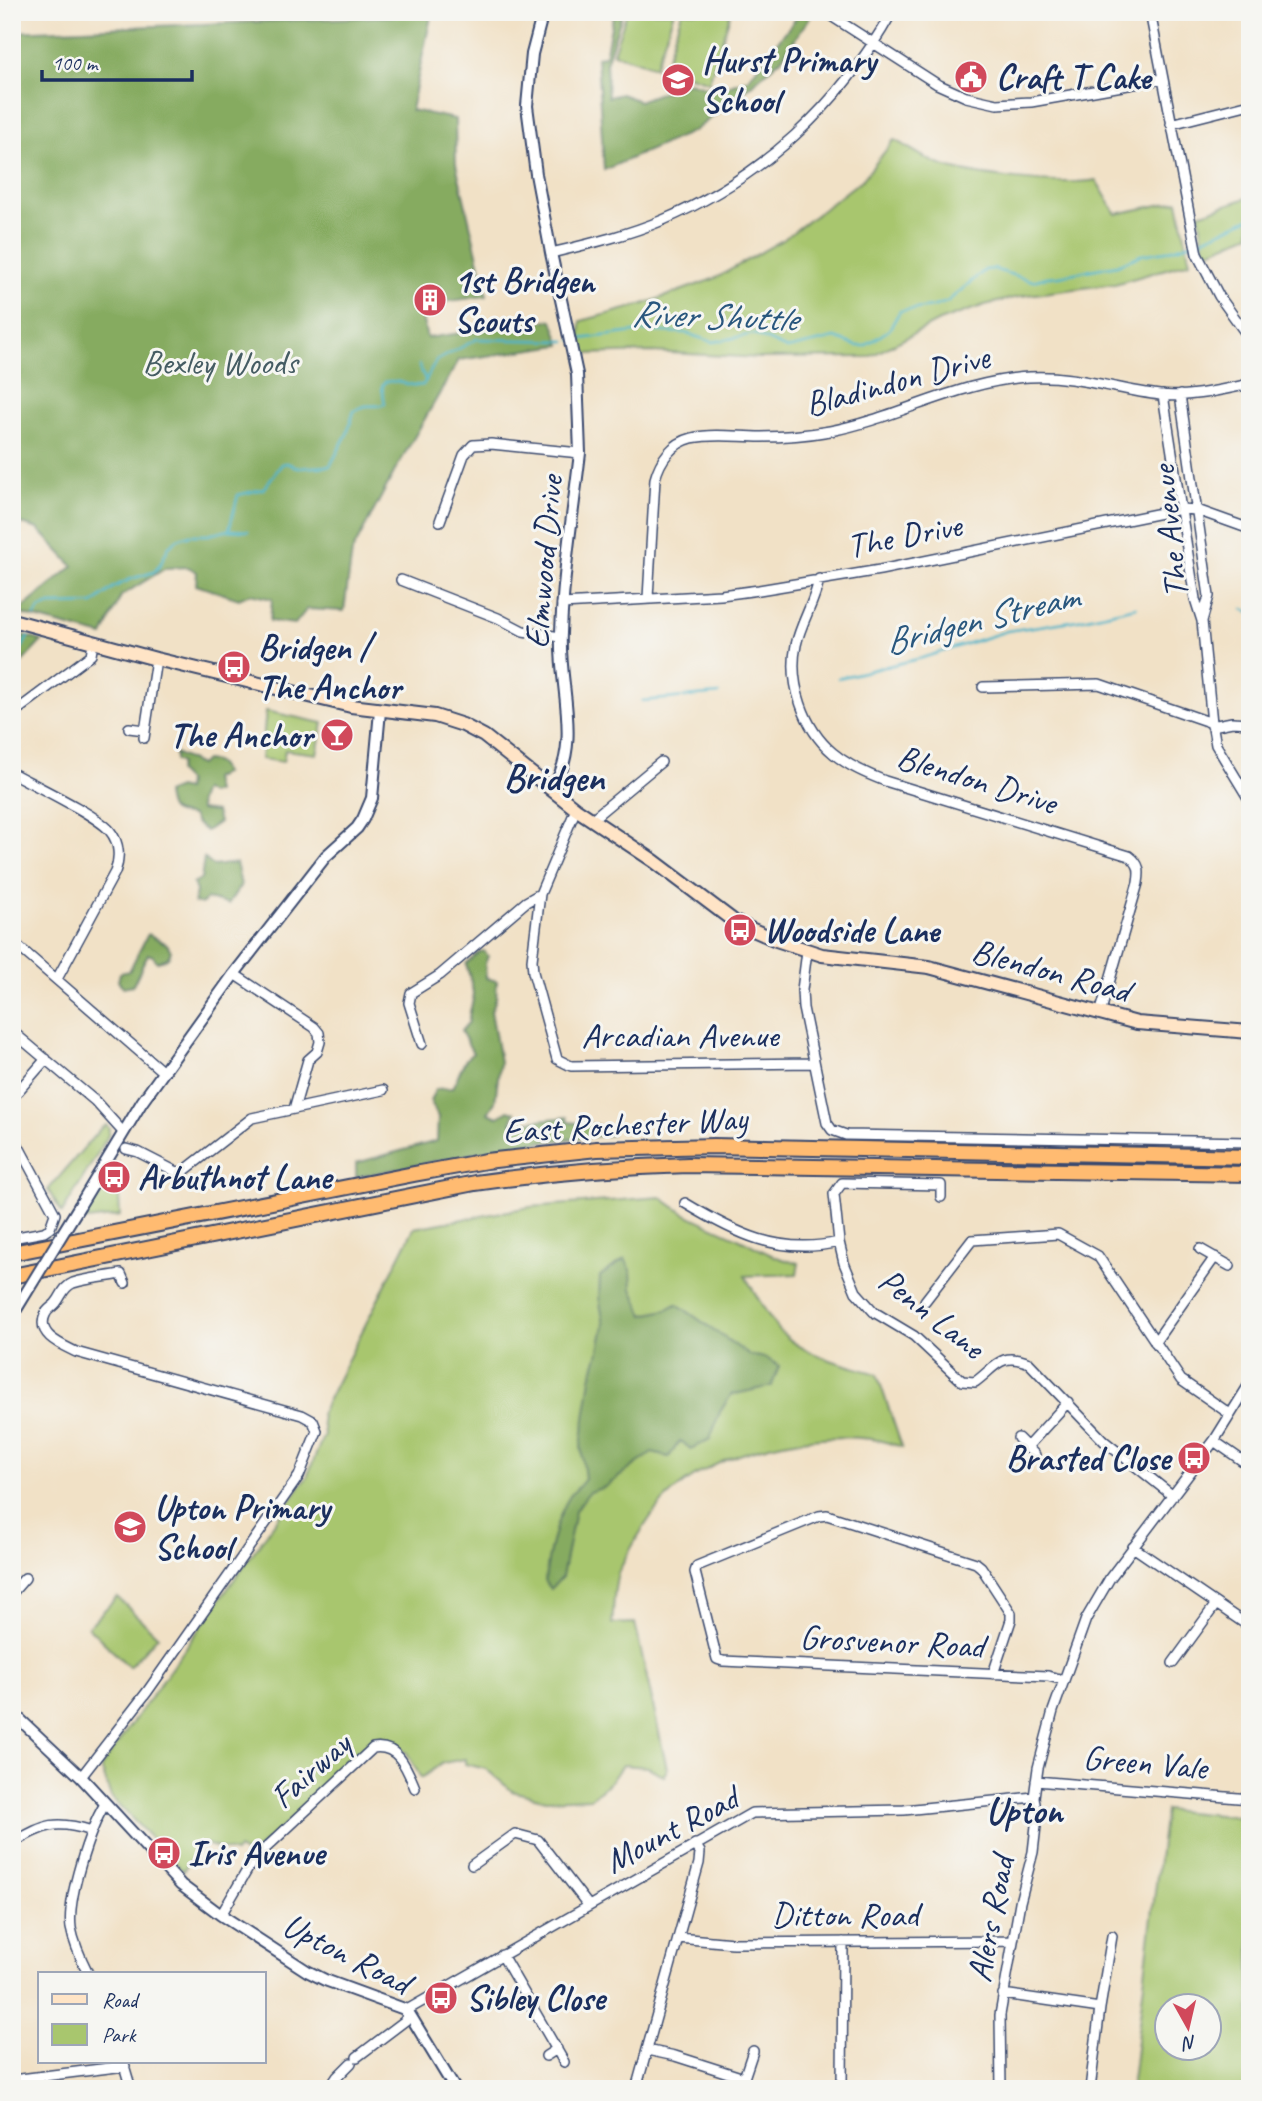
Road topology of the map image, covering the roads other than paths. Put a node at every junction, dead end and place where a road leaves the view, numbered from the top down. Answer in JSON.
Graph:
{"nodes":[{"id":1,"x":543,"y":12,"type":"edge"},
{"id":2,"x":825,"y":12,"type":"edge"},
{"id":3,"x":892,"y":12,"type":"edge"},
{"id":4,"x":1150,"y":12,"type":"edge"},
{"id":5,"x":874,"y":44,"type":"junction"},
{"id":6,"x":1162,"y":79,"type":"junction"},
{"id":7,"x":1250,"y":104,"type":"edge"},
{"id":8,"x":1171,"y":124,"type":"junction"},
{"id":9,"x":551,"y":253,"type":"junction"},
{"id":10,"x":1250,"y":339,"type":"edge"},
{"id":11,"x":1250,"y":384,"type":"edge"},
{"id":12,"x":1163,"y":395,"type":"junction"},
{"id":13,"x":1180,"y":395,"type":"junction"},
{"id":14,"x":580,"y":453,"type":"junction"},
{"id":15,"x":1181,"y":509,"type":"junction"},
{"id":16,"x":1197,"y":510,"type":"junction"},
{"id":17,"x":440,"y":521,"type":"dead end"},
{"id":18,"x":1250,"y":529,"type":"edge"},
{"id":19,"x":819,"y":579,"type":"junction"},
{"id":20,"x":401,"y":580,"type":"dead end"},
{"id":21,"x":648,"y":598,"type":"junction"},
{"id":22,"x":562,"y":604,"type":"junction"},
{"id":23,"x":12,"y":621,"type":"edge"},
{"id":24,"x":1202,"y":621,"type":"junction"},
{"id":25,"x":560,"y":637,"type":"junction"},
{"id":26,"x":93,"y":643,"type":"junction"},
{"id":27,"x":156,"y":659,"type":"junction"},
{"id":28,"x":983,"y":687,"type":"dead end"},
{"id":29,"x":380,"y":711,"type":"junction"},
{"id":30,"x":12,"y":714,"type":"edge"},
{"id":31,"x":1250,"y":723,"type":"edge"},
{"id":32,"x":1212,"y":724,"type":"junction"},
{"id":33,"x":130,"y":728,"type":"dead end"},
{"id":34,"x":661,"y":762,"type":"dead end"},
{"id":35,"x":12,"y":773,"type":"edge"},
{"id":36,"x":552,"y":789,"type":"junction"},
{"id":37,"x":1250,"y":801,"type":"edge"},
{"id":38,"x":576,"y":809,"type":"junction"},
{"id":39,"x":591,"y":820,"type":"junction"},
{"id":40,"x":540,"y":894,"type":"junction"},
{"id":41,"x":12,"y":941,"type":"edge"},
{"id":42,"x":807,"y":951,"type":"junction"},
{"id":43,"x":234,"y":974,"type":"junction"},
{"id":44,"x":57,"y":979,"type":"junction"},
{"id":45,"x":1100,"y":1014,"type":"junction"},
{"id":46,"x":12,"y":1031,"type":"edge"},
{"id":47,"x":1250,"y":1032,"type":"edge"},
{"id":48,"x":422,"y":1044,"type":"dead end"},
{"id":49,"x":46,"y":1059,"type":"junction"},
{"id":50,"x":813,"y":1063,"type":"junction"},
{"id":51,"x":163,"y":1072,"type":"junction"},
{"id":52,"x":383,"y":1090,"type":"dead end"},
{"id":53,"x":12,"y":1098,"type":"edge"},
{"id":54,"x":293,"y":1109,"type":"junction"},
{"id":55,"x":123,"y":1132,"type":"junction"},
{"id":56,"x":12,"y":1134,"type":"edge"},
{"id":57,"x":1250,"y":1142,"type":"edge"},
{"id":58,"x":126,"y":1149,"type":"dead end"},
{"id":59,"x":1250,"y":1157,"type":"edge"},
{"id":60,"x":1135,"y":1172,"type":"junction"},
{"id":61,"x":1250,"y":1174,"type":"edge"},
{"id":62,"x":1250,"y":1182,"type":"edge"},
{"id":63,"x":941,"y":1197,"type":"dead end"},
{"id":64,"x":685,"y":1203,"type":"dead end"},
{"id":65,"x":12,"y":1238,"type":"edge"},
{"id":66,"x":839,"y":1242,"type":"junction"},
{"id":67,"x":1200,"y":1249,"type":"dead end"},
{"id":68,"x":12,"y":1253,"type":"edge"},
{"id":69,"x":1215,"y":1256,"type":"junction"},
{"id":70,"x":1230,"y":1266,"type":"dead end"},
{"id":71,"x":12,"y":1276,"type":"edge"},
{"id":72,"x":124,"y":1283,"type":"dead end"},
{"id":73,"x":925,"y":1301,"type":"dead end"},
{"id":74,"x":12,"y":1316,"type":"edge"},
{"id":75,"x":1155,"y":1342,"type":"junction"},
{"id":76,"x":1250,"y":1383,"type":"edge"},
{"id":77,"x":1068,"y":1402,"type":"junction"},
{"id":78,"x":1230,"y":1414,"type":"junction"},
{"id":79,"x":1018,"y":1438,"type":"dead end"},
{"id":80,"x":1213,"y":1441,"type":"junction"},
{"id":81,"x":1027,"y":1447,"type":"junction"},
{"id":82,"x":1035,"y":1455,"type":"dead end"},
{"id":83,"x":1250,"y":1466,"type":"edge"},
{"id":84,"x":1173,"y":1496,"type":"junction"},
{"id":85,"x":1133,"y":1547,"type":"junction"},
{"id":86,"x":25,"y":1578,"type":"dead end"},
{"id":87,"x":12,"y":1592,"type":"edge"},
{"id":88,"x":1216,"y":1604,"type":"junction"},
{"id":89,"x":1250,"y":1627,"type":"edge"},
{"id":90,"x":1173,"y":1663,"type":"dead end"},
{"id":91,"x":993,"y":1674,"type":"junction"},
{"id":92,"x":1064,"y":1680,"type":"junction"},
{"id":93,"x":12,"y":1712,"type":"edge"},
{"id":94,"x":81,"y":1777,"type":"junction"},
{"id":95,"x":1036,"y":1781,"type":"junction"},
{"id":96,"x":415,"y":1788,"type":"dead end"},
{"id":97,"x":1034,"y":1797,"type":"junction"},
{"id":98,"x":1250,"y":1799,"type":"edge"},
{"id":99,"x":105,"y":1804,"type":"junction"},
{"id":100,"x":92,"y":1831,"type":"junction"},
{"id":101,"x":12,"y":1843,"type":"edge"},
{"id":102,"x":695,"y":1844,"type":"junction"},
{"id":103,"x":472,"y":1865,"type":"dead end"},
{"id":104,"x":588,"y":1905,"type":"junction"},
{"id":105,"x":221,"y":1915,"type":"junction"},
{"id":106,"x":1112,"y":1936,"type":"dead end"},
{"id":107,"x":678,"y":1938,"type":"junction"},
{"id":108,"x":1012,"y":1941,"type":"junction"},
{"id":109,"x":843,"y":1942,"type":"junction"},
{"id":110,"x":502,"y":1955,"type":"junction"},
{"id":111,"x":88,"y":1972,"type":"edge"},
{"id":112,"x":1003,"y":1994,"type":"junction"},
{"id":113,"x":1100,"y":2008,"type":"junction"},
{"id":114,"x":407,"y":2010,"type":"junction"},
{"id":115,"x":557,"y":2049,"type":"junction"},
{"id":116,"x":647,"y":2050,"type":"junction"},
{"id":117,"x":753,"y":2051,"type":"dead end"},
{"id":118,"x":546,"y":2056,"type":"dead end"},
{"id":119,"x":564,"y":2062,"type":"dead end"},
{"id":120,"x":124,"y":2063,"type":"edge"},
{"id":121,"x":12,"y":2080,"type":"edge"},
{"id":122,"x":131,"y":2089,"type":"edge"},
{"id":123,"x":329,"y":2089,"type":"edge"},
{"id":124,"x":455,"y":2089,"type":"edge"},
{"id":125,"x":636,"y":2089,"type":"edge"},
{"id":126,"x":842,"y":2089,"type":"edge"},
{"id":127,"x":1000,"y":2089,"type":"edge"},
{"id":128,"x":1090,"y":2089,"type":"edge"}],
"edges":[{"from":1,"to":9,"type":"street","name":"Elmwood Drive"},
{"from":2,"to":5,"type":"street"},
{"from":3,"to":5,"type":"street"},
{"from":4,"to":6,"type":"street"},
{"from":5,"to":6,"type":"street"},
{"from":5,"to":9,"type":"street"},
{"from":6,"to":8,"type":"street"},
{"from":7,"to":8,"type":"street"},
{"from":8,"to":10,"type":"street"},
{"from":9,"to":14,"type":"street","name":"Elmwood Drive"},
{"from":11,"to":13,"type":"street","name":"Bladindon Drive"},
{"from":12,"to":13,"type":"street","name":"Bladindon Drive"},
{"from":12,"to":15,"type":"street","name":"The Avenue"},
{"from":12,"to":21,"type":"street","name":"Bladindon Drive"},
{"from":13,"to":16,"type":"street","name":"The Avenue"},
{"from":14,"to":17,"type":"street"},
{"from":14,"to":22,"type":"street","name":"Elmwood Drive"},
{"from":15,"to":16,"type":"street","name":"The Drive"},
{"from":15,"to":19,"type":"street","name":"The Drive"},
{"from":15,"to":24,"type":"street","name":"The Avenue"},
{"from":16,"to":18,"type":"street","name":"The Drive"},
{"from":16,"to":24,"type":"street","name":"The Avenue"},
{"from":19,"to":21,"type":"street","name":"The Drive"},
{"from":19,"to":45,"type":"street","name":"Blendon Drive"},
{"from":20,"to":25,"type":"street"},
{"from":21,"to":22,"type":"street","name":"The Drive"},
{"from":22,"to":25,"type":"street","name":"Elmwood Drive"},
{"from":23,"to":26,"type":"main road","name":"Blendon Road"},
{"from":24,"to":32,"type":"street","name":"The Avenue"},
{"from":25,"to":36,"type":"street","name":"Elmwood Drive"},
{"from":26,"to":27,"type":"main road","name":"Blendon Road"},
{"from":26,"to":30,"type":"street"},
{"from":27,"to":29,"type":"main road","name":"Blendon Road"},
{"from":27,"to":33,"type":"street"},
{"from":28,"to":32,"type":"street"},
{"from":29,"to":36,"type":"main road","name":"Blendon Road"},
{"from":29,"to":43,"type":"street"},
{"from":31,"to":32,"type":"street"},
{"from":32,"to":37,"type":"street","name":"The Avenue"},
{"from":34,"to":39,"type":"street"},
{"from":35,"to":44,"type":"street"},
{"from":36,"to":38,"type":"main road","name":"Blendon Road"},
{"from":38,"to":39,"type":"main road","name":"Blendon Road"},
{"from":38,"to":40,"type":"street","name":"Arcadian Avenue"},
{"from":39,"to":42,"type":"main road","name":"Blendon Road"},
{"from":40,"to":48,"type":"street"},
{"from":40,"to":50,"type":"street","name":"Arcadian Avenue"},
{"from":41,"to":44,"type":"street"},
{"from":42,"to":45,"type":"main road","name":"Blendon Road"},
{"from":42,"to":50,"type":"street"},
{"from":43,"to":51,"type":"street"},
{"from":43,"to":54,"type":"street"},
{"from":44,"to":51,"type":"street"},
{"from":45,"to":47,"type":"main road","name":"Blendon Road"},
{"from":46,"to":49,"type":"street"},
{"from":49,"to":53,"type":"street"},
{"from":49,"to":55,"type":"street"},
{"from":50,"to":57,"type":"street"},
{"from":51,"to":55,"type":"street"},
{"from":52,"to":54,"type":"street"},
{"from":54,"to":58,"type":"street"},
{"from":55,"to":74,"type":"street","bridge":true},
{"from":56,"to":65,"type":"street"},
{"from":59,"to":68,"type":"highway","name":"East Rochester Way"},
{"from":60,"to":61,"type":"highway"},
{"from":60,"to":62,"type":"highway"},
{"from":60,"to":71,"type":"highway","name":"East Rochester Way"},
{"from":63,"to":66,"type":"street","name":"Penn Lane"},
{"from":64,"to":66,"type":"street"},
{"from":66,"to":77,"type":"street","name":"Penn Lane"},
{"from":67,"to":69,"type":"street"},
{"from":69,"to":70,"type":"street"},
{"from":69,"to":75,"type":"street"},
{"from":72,"to":94,"type":"street"},
{"from":73,"to":75,"type":"street"},
{"from":75,"to":78,"type":"street"},
{"from":76,"to":78,"type":"street","name":"Alers Road"},
{"from":77,"to":81,"type":"street"},
{"from":77,"to":84,"type":"street"},
{"from":78,"to":80,"type":"street","name":"Alers Road"},
{"from":79,"to":81,"type":"street"},
{"from":80,"to":83,"type":"street"},
{"from":80,"to":84,"type":"street","name":"Alers Road"},
{"from":81,"to":82,"type":"street"},
{"from":84,"to":85,"type":"street","name":"Alers Road"},
{"from":85,"to":88,"type":"street"},
{"from":85,"to":92,"type":"street","name":"Alers Road"},
{"from":86,"to":87,"type":"street"},
{"from":88,"to":89,"type":"street"},
{"from":88,"to":90,"type":"street"},
{"from":91,"to":91,"type":"street","name":"Grosvenor Road"},
{"from":91,"to":92,"type":"street","name":"Grosvenor Road"},
{"from":92,"to":95,"type":"street","name":"Alers Road"},
{"from":93,"to":94,"type":"street","name":"Upton Road"},
{"from":94,"to":99,"type":"street","name":"Upton Road"},
{"from":95,"to":97,"type":"street","name":"Alers Road"},
{"from":95,"to":98,"type":"street","name":"Green Vale"},
{"from":96,"to":105,"type":"street","name":"Fairway"},
{"from":97,"to":102,"type":"street","name":"Mount Road"},
{"from":97,"to":108,"type":"street","name":"Alers Road"},
{"from":99,"to":100,"type":"street"},
{"from":99,"to":105,"type":"street","name":"Upton Road"},
{"from":100,"to":101,"type":"street"},
{"from":100,"to":111,"type":"street"},
{"from":102,"to":104,"type":"street","name":"Mount Road"},
{"from":102,"to":107,"type":"street"},
{"from":103,"to":104,"type":"street"},
{"from":104,"to":110,"type":"street","name":"Mount Road"},
{"from":105,"to":114,"type":"street","name":"Upton Road"},
{"from":106,"to":113,"type":"street"},
{"from":107,"to":109,"type":"street","name":"Ditton Road"},
{"from":107,"to":116,"type":"street"},
{"from":108,"to":109,"type":"street","name":"Ditton Road"},
{"from":108,"to":112,"type":"street","name":"Alers Road"},
{"from":109,"to":126,"type":"street"},
{"from":110,"to":114,"type":"street","name":"Mount Road"},
{"from":110,"to":115,"type":"street"},
{"from":112,"to":113,"type":"street"},
{"from":112,"to":127,"type":"street","name":"Alers Road"},
{"from":113,"to":128,"type":"street"},
{"from":114,"to":123,"type":"street"},
{"from":114,"to":124,"type":"street","name":"Upton Road"},
{"from":115,"to":118,"type":"street"},
{"from":115,"to":119,"type":"street"},
{"from":116,"to":117,"type":"street"},
{"from":116,"to":125,"type":"street"},
{"from":120,"to":121,"type":"street"},
{"from":120,"to":122,"type":"street"}]}
